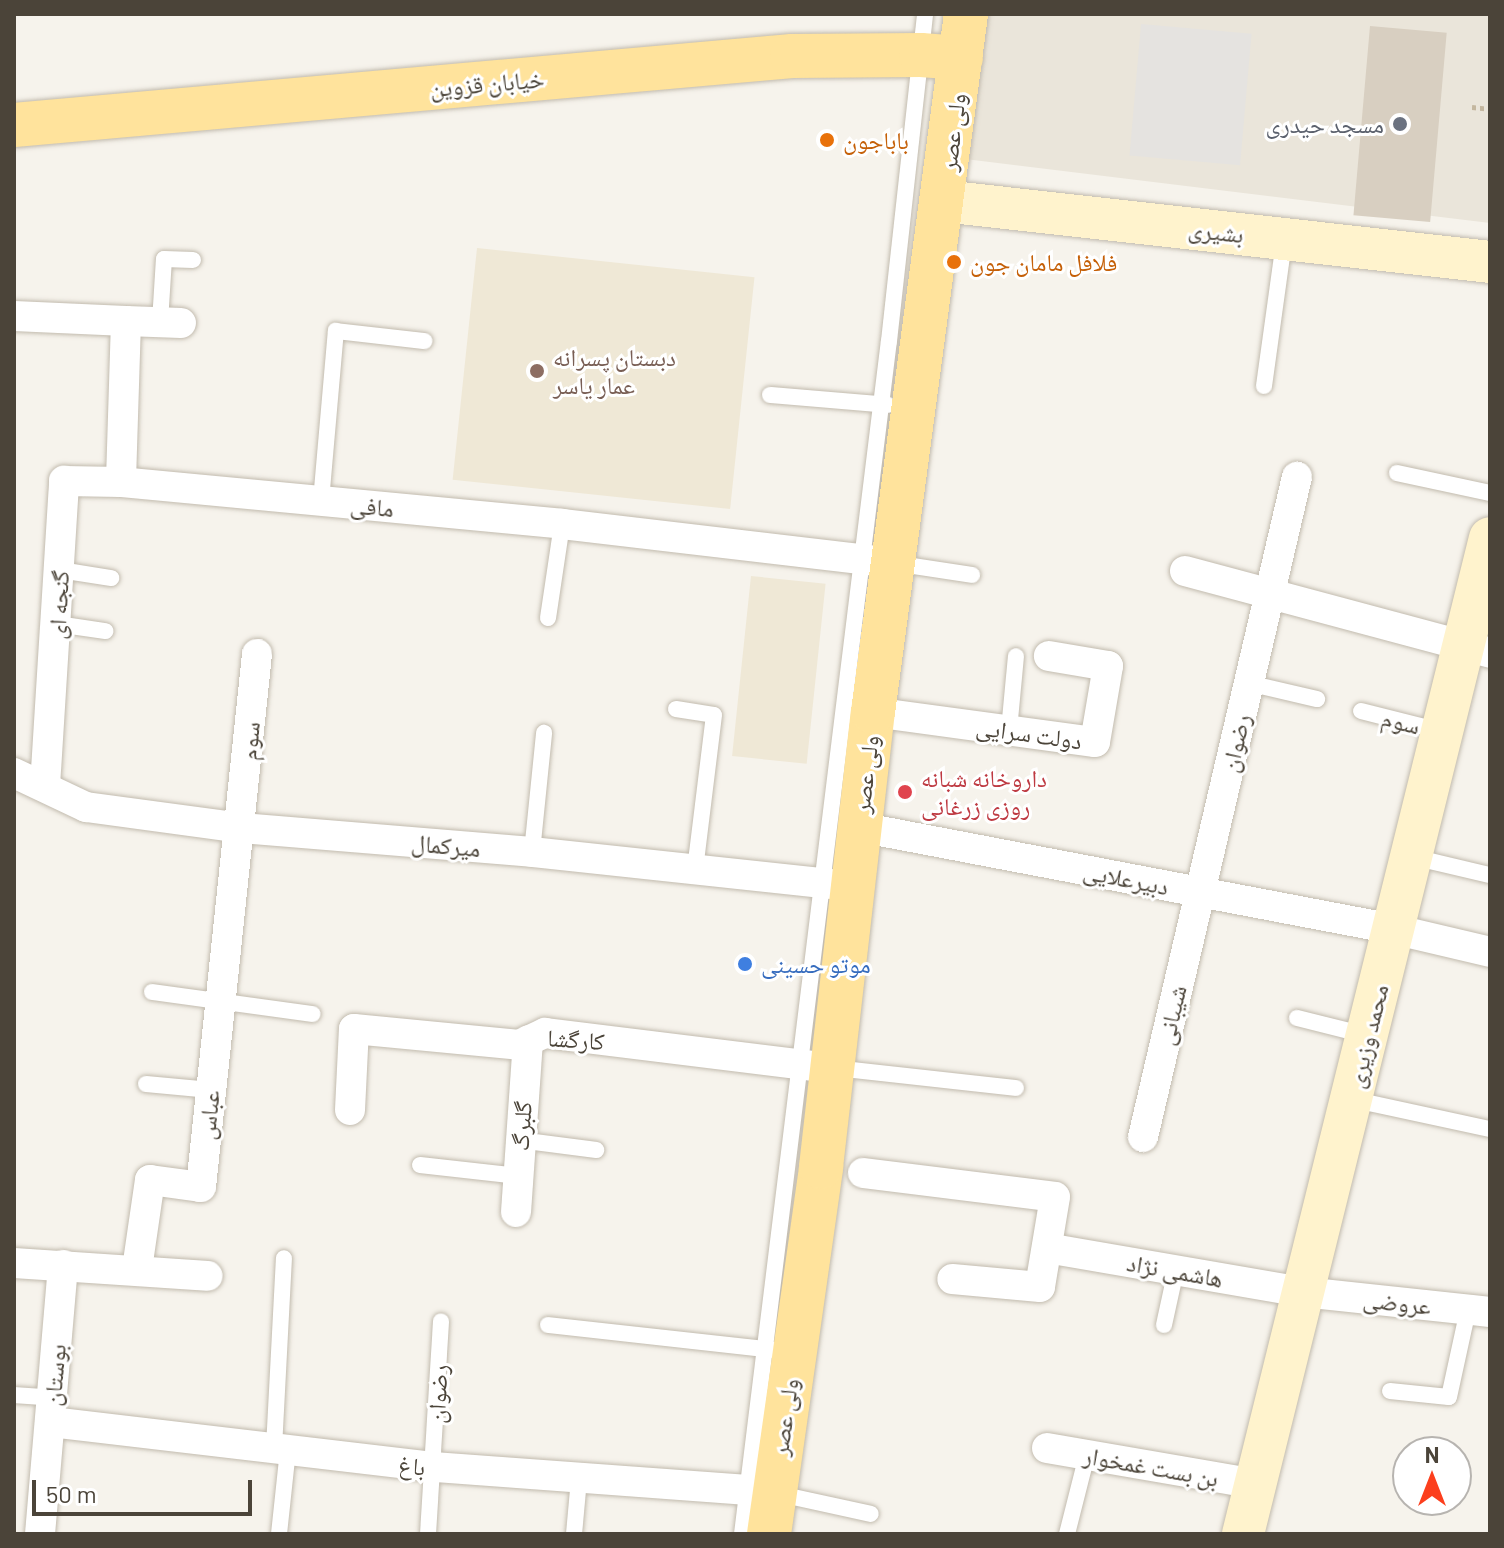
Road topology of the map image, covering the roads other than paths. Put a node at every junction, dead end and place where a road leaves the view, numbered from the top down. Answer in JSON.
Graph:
{"nodes":[{"id":1,"x":966,"y":14,"type":"edge"},
{"id":2,"x":936,"y":42,"type":"edge"},
{"id":3,"x":14,"y":125,"type":"edge"},
{"id":4,"x":943,"y":201,"type":"junction"},
{"id":5,"x":1284,"y":239,"type":"junction"},
{"id":6,"x":193,"y":260,"type":"dead end"},
{"id":7,"x":1490,"y":262,"type":"edge"},
{"id":8,"x":14,"y":316,"type":"edge"},
{"id":9,"x":126,"y":321,"type":"junction"},
{"id":10,"x":170,"y":322,"type":"joint"},
{"id":11,"x":424,"y":341,"type":"dead end"},
{"id":12,"x":1264,"y":386,"type":"dead end"},
{"id":13,"x":770,"y":395,"type":"dead end"},
{"id":14,"x":897,"y":406,"type":"junction"},
{"id":15,"x":1397,"y":473,"type":"dead end"},
{"id":16,"x":1297,"y":477,"type":"dead end"},
{"id":17,"x":121,"y":482,"type":"junction"},
{"id":18,"x":1490,"y":493,"type":"edge"},
{"id":19,"x":321,"y":501,"type":"junction"},
{"id":20,"x":562,"y":524,"type":"junction"},
{"id":21,"x":1490,"y":538,"type":"edge"},
{"id":22,"x":878,"y":561,"type":"junction"},
{"id":23,"x":60,"y":570,"type":"junction"},
{"id":24,"x":1185,"y":571,"type":"dead end"},
{"id":25,"x":972,"y":575,"type":"dead end"},
{"id":26,"x":111,"y":578,"type":"dead end"},
{"id":27,"x":1270,"y":594,"type":"junction"},
{"id":28,"x":548,"y":618,"type":"dead end"},
{"id":29,"x":57,"y":624,"type":"junction"},
{"id":30,"x":105,"y":631,"type":"dead end"},
{"id":31,"x":1476,"y":650,"type":"edge"},
{"id":32,"x":257,"y":654,"type":"dead end"},
{"id":33,"x":1016,"y":656,"type":"dead end"},
{"id":34,"x":1049,"y":656,"type":"dead end"},
{"id":35,"x":1248,"y":683,"type":"junction"},
{"id":36,"x":1317,"y":699,"type":"dead end"},
{"id":37,"x":676,"y":709,"type":"dead end"},
{"id":38,"x":1361,"y":711,"type":"dead end"},
{"id":39,"x":873,"y":712,"type":"junction"},
{"id":40,"x":1009,"y":730,"type":"junction"},
{"id":41,"x":1442,"y":731,"type":"junction"},
{"id":42,"x":544,"y":733,"type":"dead end"},
{"id":43,"x":14,"y":773,"type":"edge"},
{"id":44,"x":45,"y":786,"type":"junction"},
{"id":45,"x":859,"y":827,"type":"junction"},
{"id":46,"x":241,"y":828,"type":"junction"},
{"id":47,"x":532,"y":852,"type":"junction"},
{"id":48,"x":1411,"y":857,"type":"junction"},
{"id":49,"x":695,"y":870,"type":"junction"},
{"id":50,"x":1489,"y":875,"type":"edge"},
{"id":51,"x":837,"y":884,"type":"junction"},
{"id":52,"x":1200,"y":892,"type":"junction"},
{"id":53,"x":1393,"y":929,"type":"junction"},
{"id":54,"x":1490,"y":952,"type":"edge"},
{"id":55,"x":152,"y":992,"type":"dead end"},
{"id":56,"x":221,"y":1003,"type":"junction"},
{"id":57,"x":312,"y":1014,"type":"dead end"},
{"id":58,"x":1297,"y":1018,"type":"dead end"},
{"id":59,"x":1367,"y":1036,"type":"junction"},
{"id":60,"x":528,"y":1040,"type":"junction"},
{"id":61,"x":816,"y":1066,"type":"junction"},
{"id":62,"x":146,"y":1084,"type":"dead end"},
{"id":63,"x":1016,"y":1088,"type":"dead end"},
{"id":64,"x":211,"y":1090,"type":"junction"},
{"id":65,"x":1351,"y":1099,"type":"junction"},
{"id":66,"x":350,"y":1110,"type":"dead end"},
{"id":67,"x":1490,"y":1129,"type":"edge"},
{"id":68,"x":1143,"y":1137,"type":"dead end"},
{"id":69,"x":519,"y":1140,"type":"junction"},
{"id":70,"x":596,"y":1150,"type":"dead end"},
{"id":71,"x":420,"y":1165,"type":"dead end"},
{"id":72,"x":863,"y":1173,"type":"dead end"},
{"id":73,"x":518,"y":1176,"type":"junction"},
{"id":74,"x":516,"y":1212,"type":"dead end"},
{"id":75,"x":1047,"y":1248,"type":"junction"},
{"id":76,"x":284,"y":1258,"type":"dead end"},
{"id":77,"x":14,"y":1263,"type":"edge"},
{"id":78,"x":63,"y":1265,"type":"junction"},
{"id":79,"x":137,"y":1269,"type":"junction"},
{"id":80,"x":1176,"y":1270,"type":"junction"},
{"id":81,"x":208,"y":1276,"type":"dead end"},
{"id":82,"x":952,"y":1279,"type":"dead end"},
{"id":83,"x":1303,"y":1292,"type":"junction"},
{"id":84,"x":1479,"y":1311,"type":"edge"},
{"id":85,"x":441,"y":1321,"type":"dead end"},
{"id":86,"x":548,"y":1325,"type":"dead end"},
{"id":87,"x":1164,"y":1325,"type":"dead end"},
{"id":88,"x":779,"y":1351,"type":"junction"},
{"id":89,"x":1390,"y":1391,"type":"dead end"},
{"id":90,"x":14,"y":1395,"type":"edge"},
{"id":91,"x":52,"y":1410,"type":"junction"},
{"id":92,"x":1047,"y":1448,"type":"dead end"},
{"id":93,"x":281,"y":1449,"type":"junction"},
{"id":94,"x":1087,"y":1455,"type":"junction"},
{"id":95,"x":434,"y":1467,"type":"junction"},
{"id":96,"x":579,"y":1479,"type":"junction"},
{"id":97,"x":1256,"y":1484,"type":"junction"},
{"id":98,"x":763,"y":1506,"type":"edge"},
{"id":99,"x":871,"y":1514,"type":"dead end"},
{"id":100,"x":40,"y":1534,"type":"edge"},
{"id":101,"x":279,"y":1534,"type":"edge"},
{"id":102,"x":428,"y":1534,"type":"edge"},
{"id":103,"x":574,"y":1534,"type":"edge"},
{"id":104,"x":742,"y":1534,"type":"edge"},
{"id":105,"x":1067,"y":1534,"type":"edge"},
{"id":106,"x":1243,"y":1534,"type":"edge"}],
"edges":[{"from":1,"to":2,"type":"main road","name":"ولی عصر"},
{"from":2,"to":3,"type":"main road","name":"خیابان قزوین"},
{"from":2,"to":4,"type":"main road","name":"ولی عصر"},
{"from":2,"to":14,"type":"lane"},
{"from":4,"to":5,"type":"street","name":"بشیری"},
{"from":4,"to":14,"type":"main road","name":"ولی عصر"},
{"from":5,"to":7,"type":"street","name":"بشیری"},
{"from":5,"to":12,"type":"lane"},
{"from":6,"to":10,"type":"lane"},
{"from":8,"to":9,"type":"street"},
{"from":9,"to":10,"type":"street"},
{"from":9,"to":17,"type":"street"},
{"from":11,"to":19,"type":"lane"},
{"from":13,"to":14,"type":"lane"},
{"from":14,"to":22,"type":"main road","name":"ولی عصر"},
{"from":15,"to":18,"type":"lane"},
{"from":16,"to":27,"type":"street","name":"رضوان"},
{"from":17,"to":19,"type":"street","name":"مافی"},
{"from":17,"to":23,"type":"street","name":"گنجه ای"},
{"from":19,"to":20,"type":"street","name":"مافی"},
{"from":20,"to":22,"type":"street","name":"مافی"},
{"from":20,"to":28,"type":"lane"},
{"from":21,"to":31,"type":"street","name":"محمد وزیری"},
{"from":22,"to":25,"type":"lane"},
{"from":22,"to":39,"type":"main road","name":"ولی عصر"},
{"from":22,"to":51,"type":"lane"},
{"from":23,"to":26,"type":"lane"},
{"from":23,"to":29,"type":"street","name":"گنجه ای"},
{"from":24,"to":27,"type":"street"},
{"from":27,"to":31,"type":"street"},
{"from":27,"to":35,"type":"street","name":"رضوان"},
{"from":29,"to":30,"type":"lane"},
{"from":29,"to":44,"type":"street","name":"گنجه ای"},
{"from":31,"to":41,"type":"street","name":"محمد وزیری"},
{"from":32,"to":46,"type":"street","name":"سوم"},
{"from":33,"to":40,"type":"lane"},
{"from":34,"to":40,"type":"street","name":"دولت سرایی"},
{"from":35,"to":36,"type":"lane"},
{"from":35,"to":52,"type":"street","name":"رضوان"},
{"from":37,"to":49,"type":"lane"},
{"from":38,"to":41,"type":"lane","name":"سوم"},
{"from":39,"to":40,"type":"street","name":"دولت سرایی"},
{"from":39,"to":45,"type":"main road","name":"ولی عصر"},
{"from":41,"to":48,"type":"street","name":"محمد وزیری"},
{"from":42,"to":47,"type":"lane"},
{"from":43,"to":44,"type":"street","name":"میرکمال"},
{"from":44,"to":46,"type":"street","name":"میرکمال"},
{"from":45,"to":51,"type":"main road","name":"ولی عصر"},
{"from":45,"to":52,"type":"street","name":"دبیرعلایی"},
{"from":46,"to":47,"type":"street","name":"میرکمال"},
{"from":46,"to":56,"type":"street","name":"عباس"},
{"from":47,"to":49,"type":"street","name":"میرکمال"},
{"from":48,"to":50,"type":"lane"},
{"from":48,"to":53,"type":"street","name":"محمد وزیری"},
{"from":49,"to":51,"type":"street","name":"میرکمال"},
{"from":51,"to":61,"type":"main road","name":"ولی عصر"},
{"from":52,"to":53,"type":"street","name":"دبیرعلایی"},
{"from":52,"to":68,"type":"street","name":"شیبانی"},
{"from":53,"to":54,"type":"street","name":"دبیرعلایی"},
{"from":53,"to":59,"type":"street","name":"محمد وزیری"},
{"from":55,"to":56,"type":"lane"},
{"from":56,"to":57,"type":"lane"},
{"from":56,"to":64,"type":"street","name":"عباس"},
{"from":58,"to":59,"type":"lane"},
{"from":59,"to":65,"type":"street","name":"محمد وزیری"},
{"from":60,"to":61,"type":"street","name":"کارگشا"},
{"from":60,"to":66,"type":"street","name":"کارگشا"},
{"from":60,"to":69,"type":"street","name":"گلبرگ"},
{"from":61,"to":63,"type":"lane"},
{"from":61,"to":88,"type":"main road","name":"ولی عصر"},
{"from":62,"to":64,"type":"lane"},
{"from":64,"to":79,"type":"street","name":"عباس"},
{"from":65,"to":67,"type":"lane"},
{"from":65,"to":83,"type":"street","name":"محمد وزیری"},
{"from":69,"to":70,"type":"lane"},
{"from":69,"to":73,"type":"street","name":"گلبرگ"},
{"from":71,"to":73,"type":"lane"},
{"from":72,"to":75,"type":"street"},
{"from":73,"to":74,"type":"street","name":"گلبرگ"},
{"from":75,"to":80,"type":"street","name":"هاشمی نژاد"},
{"from":75,"to":82,"type":"street"},
{"from":76,"to":93,"type":"lane"},
{"from":77,"to":78,"type":"street"},
{"from":78,"to":79,"type":"street"},
{"from":78,"to":91,"type":"street","name":"بوستان"},
{"from":79,"to":81,"type":"street"},
{"from":80,"to":83,"type":"street","name":"هاشمی نژاد"},
{"from":80,"to":87,"type":"lane"},
{"from":83,"to":84,"type":"street","name":"عروضی"},
{"from":83,"to":97,"type":"street","name":"محمد وزیری"},
{"from":84,"to":89,"type":"lane"},
{"from":85,"to":95,"type":"lane","name":"رضوان"},
{"from":86,"to":88,"type":"lane"},
{"from":88,"to":98,"type":"main road","name":"ولی عصر"},
{"from":90,"to":91,"type":"lane"},
{"from":91,"to":93,"type":"street","name":"باغ"},
{"from":91,"to":100,"type":"street","name":"بوستان"},
{"from":92,"to":94,"type":"street","name":"بن بست غمخوار"},
{"from":93,"to":95,"type":"street","name":"باغ"},
{"from":93,"to":101,"type":"lane"},
{"from":94,"to":97,"type":"street","name":"بن بست غمخوار"},
{"from":94,"to":105,"type":"lane"},
{"from":95,"to":96,"type":"street","name":"باغ"},
{"from":95,"to":102,"type":"lane","name":"رضوان"},
{"from":96,"to":98,"type":"street","name":"باغ"},
{"from":96,"to":103,"type":"lane"},
{"from":97,"to":106,"type":"street","name":"محمد وزیری"},
{"from":98,"to":99,"type":"lane"},
{"from":98,"to":104,"type":"lane"}]}
